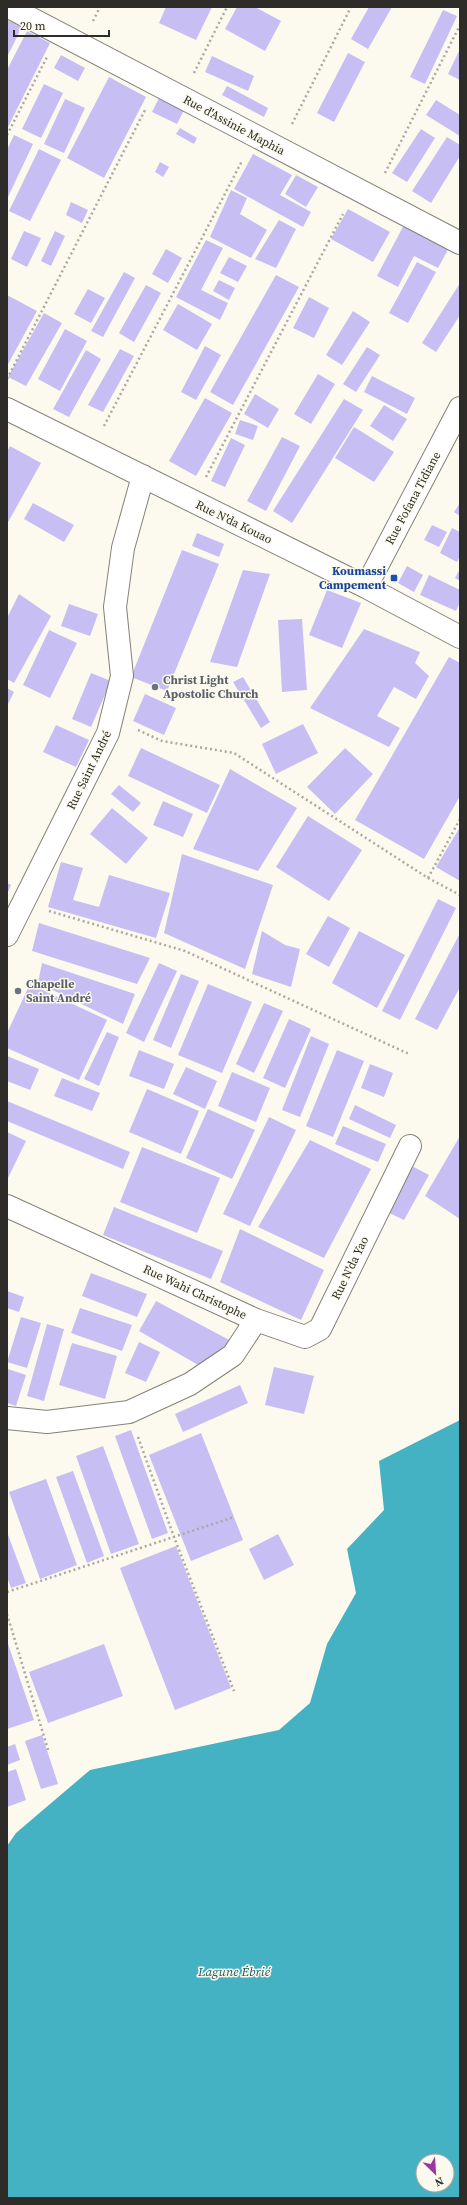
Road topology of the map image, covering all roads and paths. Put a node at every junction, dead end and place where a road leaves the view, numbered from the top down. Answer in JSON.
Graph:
{"nodes":[{"id":1,"x":9,"y":7,"type":"edge"},
{"id":2,"x":227,"y":7,"type":"edge"},
{"id":3,"x":352,"y":7,"type":"edge"},
{"id":4,"x":460,"y":26,"type":"edge"},
{"id":5,"x":58,"y":33,"type":"junction"},
{"id":6,"x":158,"y":85,"type":"junction"},
{"id":7,"x":181,"y":97,"type":"junction"},
{"id":8,"x":7,"y":136,"type":"edge"},
{"id":9,"x":256,"y":136,"type":"junction"},
{"id":10,"x":280,"y":148,"type":"junction"},
{"id":11,"x":365,"y":193,"type":"junction"},
{"id":12,"x":460,"y":242,"type":"edge"},
{"id":13,"x":7,"y":379,"type":"edge"},
{"id":14,"x":460,"y":408,"type":"edge"},
{"id":15,"x":7,"y":409,"type":"edge"},
{"id":16,"x":91,"y":450,"type":"junction"},
{"id":17,"x":143,"y":476,"type":"junction"},
{"id":18,"x":193,"y":501,"type":"junction"},
{"id":19,"x":366,"y":587,"type":"junction"},
{"id":20,"x":460,"y":637,"type":"edge"},
{"id":21,"x":111,"y":719,"type":"junction"},
{"id":22,"x":460,"y":819,"type":"edge"},
{"id":23,"x":428,"y":878,"type":"junction"},
{"id":24,"x":460,"y":895,"type":"edge"},
{"id":25,"x":23,"y":903,"type":"junction"},
{"id":26,"x":7,"y":935,"type":"edge"},
{"id":27,"x":409,"y":1054,"type":"dead end"},
{"id":28,"x":410,"y":1146,"type":"dead end"},
{"id":29,"x":7,"y":1206,"type":"edge"},
{"id":30,"x":256,"y":1320,"type":"junction"},
{"id":31,"x":129,"y":1412,"type":"junction"},
{"id":32,"x":7,"y":1418,"type":"edge"},
{"id":33,"x":234,"y":1517,"type":"dead end"},
{"id":34,"x":174,"y":1536,"type":"junction"},
{"id":35,"x":7,"y":1592,"type":"edge"},
{"id":36,"x":7,"y":1614,"type":"edge"},
{"id":37,"x":234,"y":1691,"type":"dead end"},
{"id":38,"x":49,"y":1754,"type":"dead end"}],
"edges":[{"from":1,"to":5,"type":"street","name":"Rue d'Assinie Maphia"},
{"from":2,"to":7,"type":"path"},
{"from":3,"to":10,"type":"path"},
{"from":4,"to":11,"type":"path"},
{"from":5,"to":6,"type":"street","name":"Rue d'Assinie Maphia"},
{"from":5,"to":8,"type":"path"},
{"from":6,"to":7,"type":"street","name":"Rue d'Assinie Maphia"},
{"from":6,"to":13,"type":"path"},
{"from":7,"to":9,"type":"street","name":"Rue d'Assinie Maphia"},
{"from":9,"to":10,"type":"street","name":"Rue d'Assinie Maphia"},
{"from":9,"to":16,"type":"path"},
{"from":10,"to":11,"type":"street","name":"Rue d'Assinie Maphia"},
{"from":11,"to":12,"type":"street","name":"Rue d'Assinie Maphia"},
{"from":11,"to":18,"type":"path"},
{"from":14,"to":19,"type":"street","name":"Rue Fofana Tidiane"},
{"from":15,"to":16,"type":"street","name":"Rue N'da Kouao"},
{"from":16,"to":17,"type":"street","name":"Rue N'da Kouao"},
{"from":17,"to":18,"type":"street","name":"Rue N'da Kouao"},
{"from":17,"to":21,"type":"street","name":"Rue Saint André"},
{"from":18,"to":19,"type":"street","name":"Rue N'da Kouao"},
{"from":19,"to":20,"type":"street","name":"Rue N'da Kouao"},
{"from":21,"to":23,"type":"path"},
{"from":21,"to":25,"type":"street","name":"Rue Saint André"},
{"from":22,"to":23,"type":"path"},
{"from":23,"to":24,"type":"path"},
{"from":25,"to":26,"type":"street","name":"Rue Saint André"},
{"from":25,"to":27,"type":"path"},
{"from":28,"to":30,"type":"street","name":"Rue N'da Yao"},
{"from":29,"to":30,"type":"street","name":"Rue Wahi Christophe"},
{"from":30,"to":31,"type":"street","name":"Rue Wahi Christophe"},
{"from":31,"to":32,"type":"street","name":"Rue Wahi Christophe"},
{"from":31,"to":34,"type":"path"},
{"from":33,"to":34,"type":"path"},
{"from":34,"to":35,"type":"path"},
{"from":34,"to":37,"type":"path"},
{"from":36,"to":38,"type":"path"}]}
